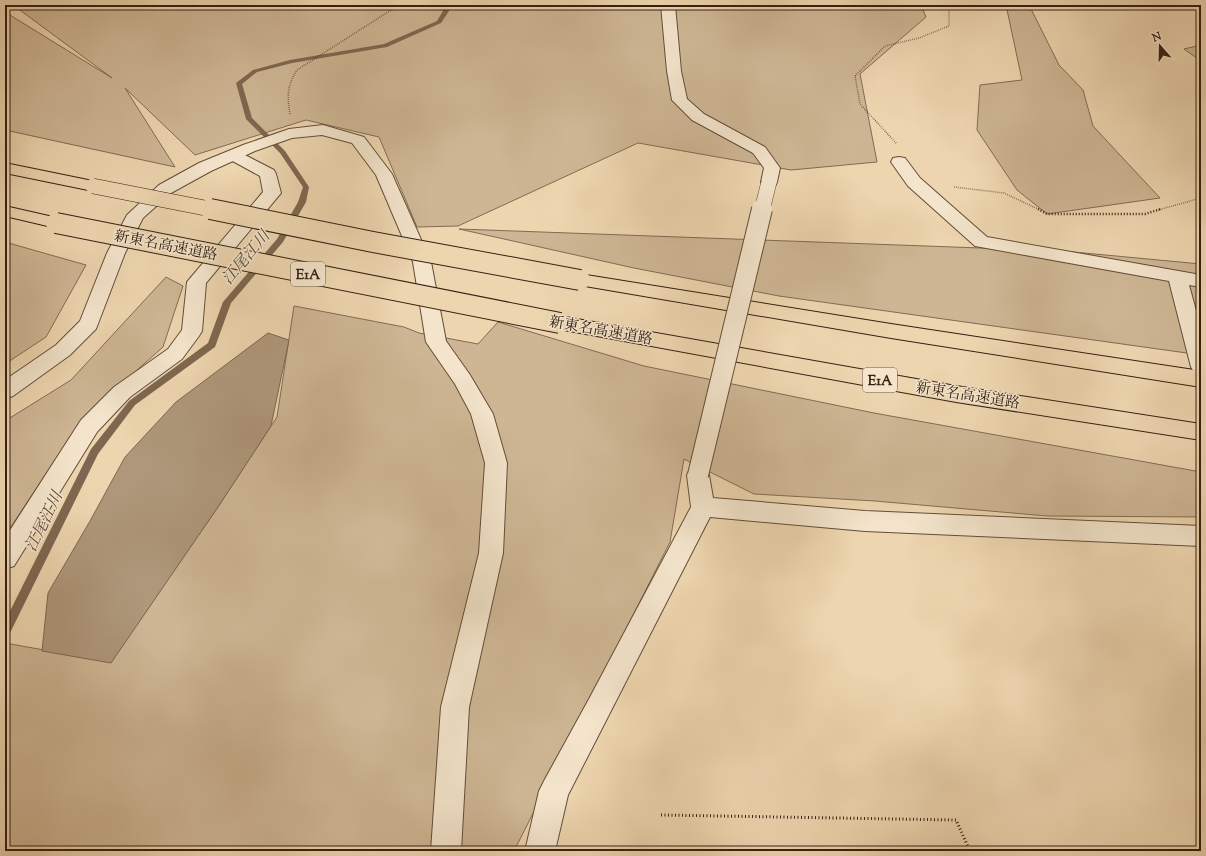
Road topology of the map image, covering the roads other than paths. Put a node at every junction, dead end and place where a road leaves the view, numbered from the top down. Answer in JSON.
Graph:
{"nodes":[{"id":1,"x":668,"y":5,"type":"edge"},
{"id":2,"x":233,"y":155,"type":"junction"},
{"id":3,"x":899,"y":162,"type":"road end"},
{"id":4,"x":5,"y":168,"type":"edge"},
{"id":5,"x":5,"y":211,"type":"edge"},
{"id":6,"x":1201,"y":281,"type":"edge"},
{"id":7,"x":1179,"y":284,"type":"junction"},
{"id":8,"x":1201,"y":367,"type":"edge"},
{"id":9,"x":1201,"y":379,"type":"edge"},
{"id":10,"x":5,"y":391,"type":"edge"},
{"id":11,"x":1201,"y":432,"type":"edge"},
{"id":12,"x":703,"y":507,"type":"junction"},
{"id":13,"x":1201,"y":536,"type":"edge"},
{"id":14,"x":5,"y":559,"type":"edge"},
{"id":15,"x":446,"y":851,"type":"edge"},
{"id":16,"x":540,"y":851,"type":"edge"}],
"edges":[{"from":1,"to":12,"type":"street","bridge":true},
{"from":2,"to":10,"type":"street"},
{"from":2,"to":14,"type":"street"},
{"from":2,"to":15,"type":"street"},
{"from":3,"to":7,"type":"street"},
{"from":4,"to":9,"type":"highway","bridge":true},
{"from":5,"to":11,"type":"highway","name":"新東名高速道路","number":"E1A","bridge":true},
{"from":6,"to":7,"type":"street"},
{"from":7,"to":8,"type":"street"},
{"from":12,"to":13,"type":"street"},
{"from":12,"to":16,"type":"street"}]}
